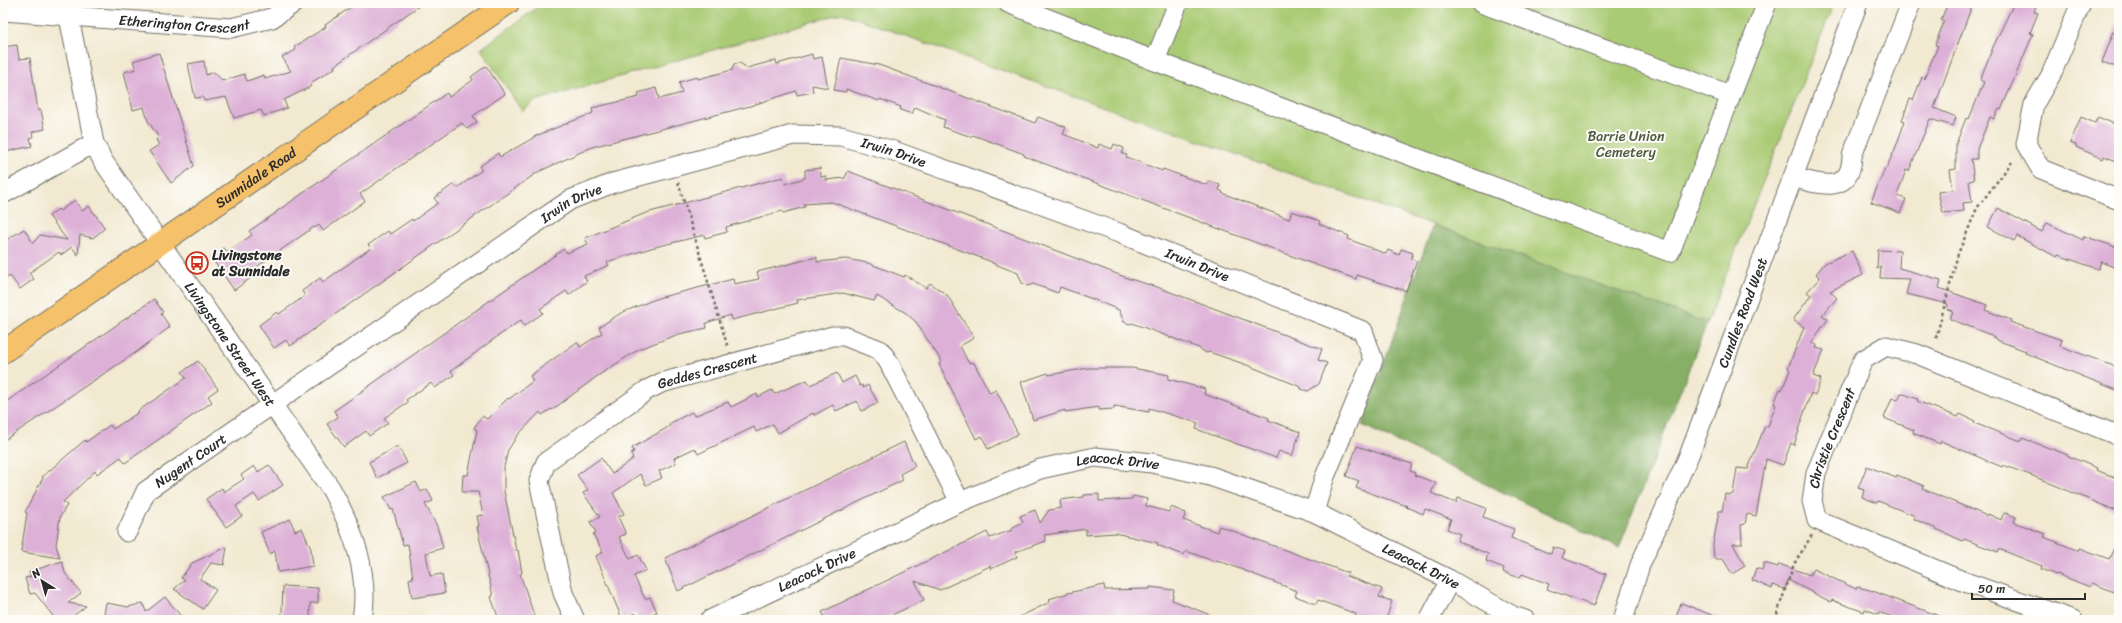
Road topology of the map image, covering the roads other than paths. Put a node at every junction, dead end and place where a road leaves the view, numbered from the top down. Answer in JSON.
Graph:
{"nodes":[{"id":1,"x":294,"y":3,"type":"edge"},
{"id":2,"x":508,"y":3,"type":"edge"},
{"id":3,"x":1008,"y":3,"type":"edge"},
{"id":4,"x":1178,"y":3,"type":"edge"},
{"id":5,"x":1480,"y":3,"type":"edge"},
{"id":6,"x":1767,"y":3,"type":"edge"},
{"id":7,"x":1858,"y":3,"type":"edge"},
{"id":8,"x":1911,"y":3,"type":"edge"},
{"id":9,"x":2081,"y":3,"type":"edge"},
{"id":10,"x":71,"y":10,"type":"edge"},
{"id":11,"x":3,"y":12,"type":"edge"},
{"id":12,"x":1155,"y":61,"type":"junction"},
{"id":13,"x":1730,"y":95,"type":"junction"},
{"id":14,"x":94,"y":143,"type":"junction"},
{"id":15,"x":1793,"y":177,"type":"junction"},
{"id":16,"x":3,"y":194,"type":"edge"},
{"id":17,"x":2119,"y":200,"type":"edge"},
{"id":18,"x":159,"y":243,"type":"junction"},
{"id":19,"x":3,"y":352,"type":"edge"},
{"id":20,"x":271,"y":404,"type":"junction"},
{"id":21,"x":2119,"y":436,"type":"edge"},
{"id":22,"x":960,"y":502,"type":"junction"},
{"id":23,"x":1314,"y":512,"type":"junction"},
{"id":24,"x":127,"y":532,"type":"dead end"},
{"id":25,"x":1450,"y":580,"type":"junction"},
{"id":26,"x":362,"y":620,"type":"edge"},
{"id":27,"x":575,"y":620,"type":"edge"},
{"id":28,"x":710,"y":620,"type":"edge"},
{"id":29,"x":1429,"y":620,"type":"edge"},
{"id":30,"x":1525,"y":620,"type":"edge"},
{"id":31,"x":1623,"y":620,"type":"edge"},
{"id":32,"x":2073,"y":620,"type":"edge"}],
"edges":[{"from":1,"to":10,"type":"street","name":"Etherington Crescent"},
{"from":2,"to":18,"type":"main road","name":"Sunnidale Road"},
{"from":3,"to":12,"type":"street"},
{"from":4,"to":12,"type":"street"},
{"from":5,"to":13,"type":"street"},
{"from":6,"to":13,"type":"street"},
{"from":7,"to":15,"type":"street","name":"Cundles Road West"},
{"from":8,"to":15,"type":"street"},
{"from":9,"to":17,"type":"street"},
{"from":10,"to":11,"type":"street","name":"Etherington Crescent"},
{"from":10,"to":14,"type":"street","name":"Livingstone Street West"},
{"from":12,"to":13,"type":"street"},
{"from":14,"to":16,"type":"street"},
{"from":14,"to":18,"type":"street","name":"Livingstone Street West"},
{"from":15,"to":31,"type":"street","name":"Cundles Road West"},
{"from":18,"to":19,"type":"main road","name":"Sunnidale Road"},
{"from":18,"to":20,"type":"street","name":"Livingstone Street West"},
{"from":20,"to":23,"type":"street","name":"Irwin Drive"},
{"from":20,"to":24,"type":"street","name":"Nugent Court"},
{"from":20,"to":26,"type":"street","name":"Livingstone Street West"},
{"from":21,"to":32,"type":"street","name":"Christie Crescent"},
{"from":22,"to":23,"type":"street","name":"Leacock Drive"},
{"from":22,"to":27,"type":"street","name":"Geddes Crescent"},
{"from":22,"to":28,"type":"street","name":"Leacock Drive"},
{"from":23,"to":25,"type":"street","name":"Leacock Drive"},
{"from":25,"to":29,"type":"street"},
{"from":25,"to":30,"type":"street","name":"Leacock Drive"}]}
